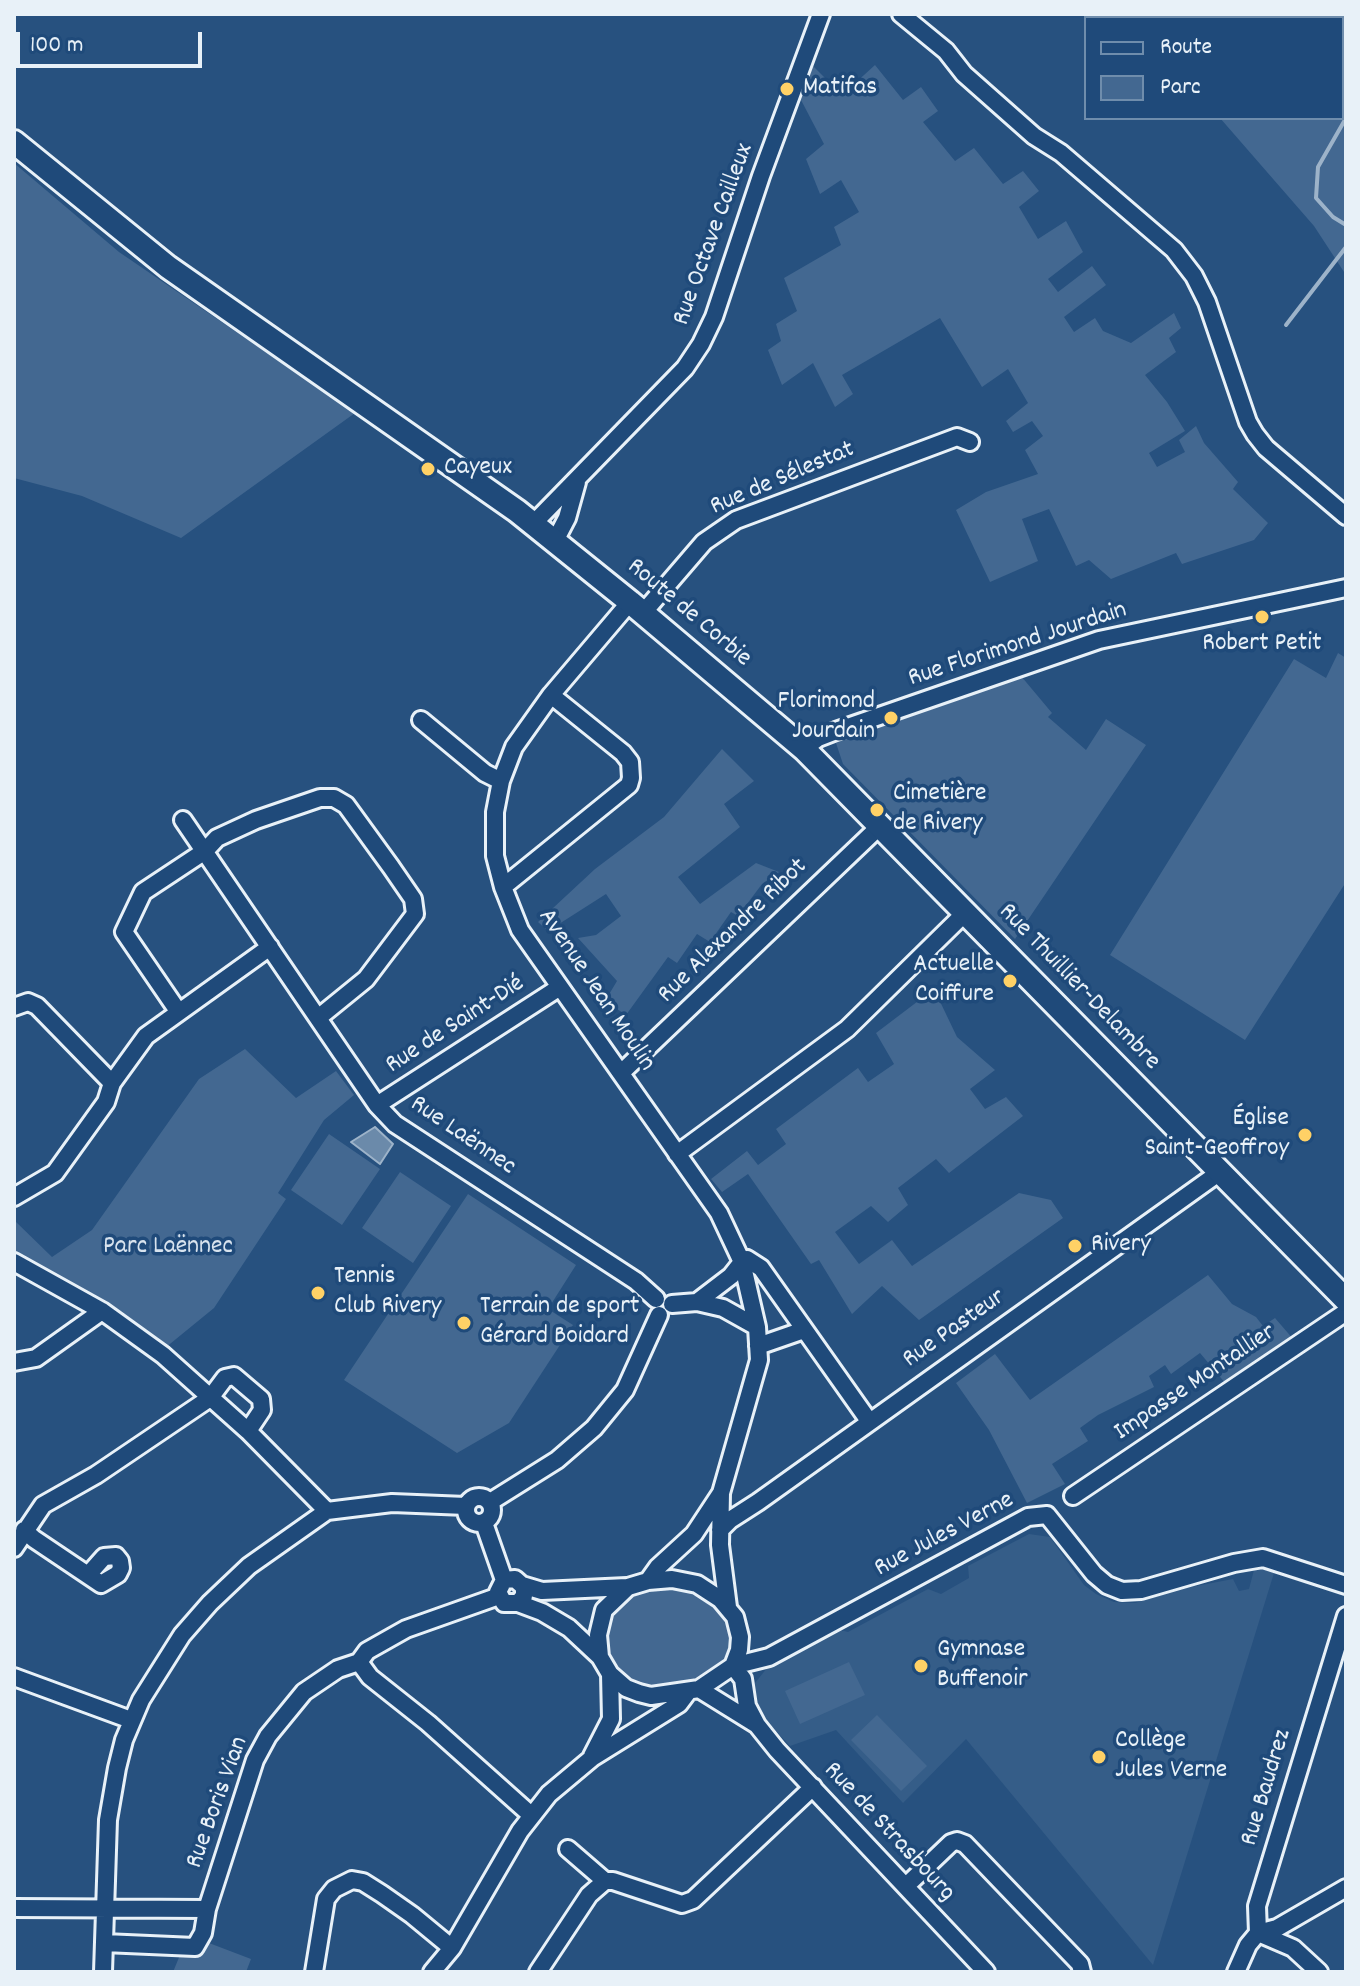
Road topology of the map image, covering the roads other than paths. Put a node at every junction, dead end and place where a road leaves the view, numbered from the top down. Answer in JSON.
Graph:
{"nodes":[{"id":1,"x":821,"y":14,"type":"edge"},
{"id":2,"x":901,"y":14,"type":"edge"},
{"id":3,"x":14,"y":142,"type":"edge"},
{"id":4,"x":970,"y":442,"type":"dead end"},
{"id":5,"x":577,"y":480,"type":"junction"},
{"id":6,"x":1346,"y":516,"type":"edge"},
{"id":7,"x":533,"y":524,"type":"junction"},
{"id":8,"x":555,"y":541,"type":"junction"},
{"id":9,"x":1346,"y":588,"type":"edge"},
{"id":10,"x":637,"y":607,"type":"junction"},
{"id":11,"x":551,"y":695,"type":"junction"},
{"id":12,"x":421,"y":720,"type":"dead end"},
{"id":13,"x":804,"y":749,"type":"junction"},
{"id":14,"x":501,"y":781,"type":"junction"},
{"id":15,"x":183,"y":820,"type":"dead end"},
{"id":16,"x":880,"y":826,"type":"junction"},
{"id":17,"x":205,"y":851,"type":"junction"},
{"id":18,"x":503,"y":887,"type":"junction"},
{"id":19,"x":965,"y":913,"type":"junction"},
{"id":20,"x":270,"y":947,"type":"junction"},
{"id":21,"x":560,"y":987,"type":"junction"},
{"id":22,"x":14,"y":1007,"type":"edge"},
{"id":23,"x":178,"y":1011,"type":"junction"},
{"id":24,"x":318,"y":1018,"type":"junction"},
{"id":25,"x":621,"y":1073,"type":"junction"},
{"id":26,"x":112,"y":1083,"type":"junction"},
{"id":27,"x":377,"y":1105,"type":"junction"},
{"id":28,"x":677,"y":1154,"type":"junction"},
{"id":29,"x":1220,"y":1172,"type":"junction"},
{"id":30,"x":14,"y":1197,"type":"edge"},
{"id":31,"x":14,"y":1262,"type":"edge"},
{"id":32,"x":742,"y":1262,"type":"junction"},
{"id":33,"x":1346,"y":1300,"type":"edge"},
{"id":34,"x":697,"y":1302,"type":"junction"},
{"id":35,"x":662,"y":1306,"type":"junction"},
{"id":36,"x":102,"y":1311,"type":"junction"},
{"id":37,"x":1346,"y":1312,"type":"edge"},
{"id":38,"x":757,"y":1327,"type":"junction"},
{"id":39,"x":804,"y":1330,"type":"junction"},
{"id":40,"x":758,"y":1346,"type":"junction"},
{"id":41,"x":14,"y":1362,"type":"edge"},
{"id":42,"x":210,"y":1398,"type":"junction"},
{"id":43,"x":869,"y":1421,"type":"junction"},
{"id":44,"x":248,"y":1431,"type":"junction"},
{"id":45,"x":721,"y":1493,"type":"junction"},
{"id":46,"x":1073,"y":1496,"type":"dead end"},
{"id":47,"x":490,"y":1502,"type":"junction"},
{"id":48,"x":466,"y":1506,"type":"junction"},
{"id":49,"x":327,"y":1511,"type":"junction"},
{"id":50,"x":484,"y":1523,"type":"junction"},
{"id":51,"x":24,"y":1530,"type":"junction"},
{"id":52,"x":720,"y":1530,"type":"junction"},
{"id":53,"x":14,"y":1548,"type":"edge"},
{"id":54,"x":95,"y":1580,"type":"dead end"},
{"id":55,"x":648,"y":1581,"type":"junction"},
{"id":56,"x":522,"y":1585,"type":"junction"},
{"id":57,"x":1346,"y":1585,"type":"edge"},
{"id":58,"x":628,"y":1587,"type":"junction"},
{"id":59,"x":502,"y":1588,"type":"junction"},
{"id":60,"x":518,"y":1603,"type":"junction"},
{"id":61,"x":728,"y":1607,"type":"junction"},
{"id":62,"x":1346,"y":1616,"type":"edge"},
{"id":63,"x":600,"y":1657,"type":"junction"},
{"id":64,"x":359,"y":1662,"type":"junction"},
{"id":65,"x":733,"y":1666,"type":"junction"},
{"id":66,"x":610,"y":1674,"type":"junction"},
{"id":67,"x":14,"y":1677,"type":"edge"},
{"id":68,"x":694,"y":1690,"type":"junction"},
{"id":69,"x":131,"y":1720,"type":"junction"},
{"id":70,"x":757,"y":1725,"type":"junction"},
{"id":71,"x":592,"y":1758,"type":"junction"},
{"id":72,"x":813,"y":1787,"type":"junction"},
{"id":73,"x":531,"y":1815,"type":"junction"},
{"id":74,"x":568,"y":1849,"type":"dead end"},
{"id":75,"x":605,"y":1881,"type":"junction"},
{"id":76,"x":906,"y":1886,"type":"junction"},
{"id":77,"x":1346,"y":1888,"type":"edge"},
{"id":78,"x":14,"y":1908,"type":"edge"},
{"id":79,"x":106,"y":1909,"type":"junction"},
{"id":80,"x":207,"y":1909,"type":"junction"},
{"id":81,"x":1258,"y":1933,"type":"junction"},
{"id":82,"x":104,"y":1943,"type":"junction"},
{"id":83,"x":452,"y":1948,"type":"junction"},
{"id":84,"x":103,"y":1972,"type":"edge"},
{"id":85,"x":314,"y":1972,"type":"edge"},
{"id":86,"x":432,"y":1972,"type":"edge"},
{"id":87,"x":538,"y":1972,"type":"edge"},
{"id":88,"x":986,"y":1972,"type":"edge"},
{"id":89,"x":1082,"y":1972,"type":"edge"},
{"id":90,"x":1236,"y":1972,"type":"edge"},
{"id":91,"x":1319,"y":1972,"type":"edge"}],
"edges":[{"from":1,"to":5,"type":"street","name":"Rue Octave Cailleux"},
{"from":2,"to":6,"type":"street"},
{"from":3,"to":7,"type":"main road","name":"Route de Corbie"},
{"from":4,"to":10,"type":"street","name":"Rue de Sélestat"},
{"from":5,"to":7,"type":"street","name":"Rue Octave Cailleux"},
{"from":5,"to":8,"type":"street"},
{"from":7,"to":8,"type":"main road","name":"Route de Corbie"},
{"from":8,"to":10,"type":"main road","name":"Route de Corbie"},
{"from":9,"to":13,"type":"street","name":"Rue Florimond Jourdain"},
{"from":10,"to":11,"type":"street","name":"Avenue Jean Moulin"},
{"from":10,"to":13,"type":"main road","name":"Route de Corbie"},
{"from":11,"to":14,"type":"street","name":"Avenue Jean Moulin"},
{"from":11,"to":18,"type":"street"},
{"from":12,"to":14,"type":"street"},
{"from":13,"to":16,"type":"main road","name":"Rue Thuillier-Delambre"},
{"from":14,"to":18,"type":"street","name":"Avenue Jean Moulin"},
{"from":15,"to":17,"type":"street","name":"Rue Laënnec"},
{"from":16,"to":19,"type":"main road","name":"Rue Thuillier-Delambre"},
{"from":16,"to":25,"type":"street","name":"Rue Alexandre Ribot"},
{"from":17,"to":20,"type":"street","name":"Rue Laënnec"},
{"from":17,"to":23,"type":"street"},
{"from":17,"to":24,"type":"street"},
{"from":18,"to":21,"type":"street","name":"Avenue Jean Moulin"},
{"from":19,"to":28,"type":"street"},
{"from":19,"to":29,"type":"main road","name":"Rue Thuillier-Delambre"},
{"from":20,"to":23,"type":"street"},
{"from":20,"to":24,"type":"street","name":"Rue Laënnec"},
{"from":21,"to":25,"type":"street","name":"Avenue Jean Moulin"},
{"from":21,"to":27,"type":"street","name":"Rue de Saint-Dié"},
{"from":22,"to":26,"type":"street"},
{"from":23,"to":26,"type":"street"},
{"from":24,"to":27,"type":"street","name":"Rue Laënnec"},
{"from":25,"to":28,"type":"street","name":"Avenue Jean Moulin"},
{"from":26,"to":30,"type":"street"},
{"from":27,"to":35,"type":"street","name":"Rue Laënnec"},
{"from":28,"to":32,"type":"street","name":"Avenue Jean Moulin"},
{"from":29,"to":33,"type":"main road","name":"Rue Thuillier-Delambre"},
{"from":29,"to":43,"type":"street","name":"Rue Pasteur"},
{"from":31,"to":36,"type":"street"},
{"from":32,"to":34,"type":"street"},
{"from":32,"to":38,"type":"street","name":"Avenue Jean Moulin"},
{"from":32,"to":39,"type":"street"},
{"from":34,"to":35,"type":"street"},
{"from":34,"to":38,"type":"street"},
{"from":35,"to":47,"type":"street"},
{"from":36,"to":41,"type":"street"},
{"from":36,"to":42,"type":"street"},
{"from":37,"to":46,"type":"street","name":"Impasse Montallier"},
{"from":38,"to":40,"type":"street","name":"Avenue Jean Moulin"},
{"from":39,"to":40,"type":"street"},
{"from":39,"to":43,"type":"street"},
{"from":40,"to":45,"type":"street","name":"Avenue Jean Moulin"},
{"from":42,"to":44,"type":"street"},
{"from":42,"to":44,"type":"street"},
{"from":42,"to":51,"type":"street"},
{"from":43,"to":52,"type":"street","name":"Rue Pasteur"},
{"from":44,"to":49,"type":"street"},
{"from":45,"to":52,"type":"street"},
{"from":45,"to":55,"type":"street"},
{"from":47,"to":48,"type":"street"},
{"from":47,"to":50,"type":"street"},
{"from":48,"to":49,"type":"street"},
{"from":48,"to":50,"type":"street"},
{"from":49,"to":69,"type":"street"},
{"from":50,"to":59,"type":"street"},
{"from":51,"to":53,"type":"street"},
{"from":51,"to":54,"type":"street"},
{"from":52,"to":61,"type":"street"},
{"from":55,"to":58,"type":"street"},
{"from":55,"to":61,"type":"street"},
{"from":56,"to":58,"type":"street"},
{"from":56,"to":59,"type":"street"},
{"from":56,"to":60,"type":"street"},
{"from":57,"to":65,"type":"street","name":"Rue Jules Verne"},
{"from":58,"to":63,"type":"street"},
{"from":59,"to":60,"type":"street"},
{"from":59,"to":64,"type":"street","name":"Rue Boris Vian"},
{"from":60,"to":63,"type":"street"},
{"from":61,"to":65,"type":"street"},
{"from":62,"to":81,"type":"street","name":"Rue Baudrez"},
{"from":63,"to":66,"type":"street"},
{"from":64,"to":73,"type":"street"},
{"from":64,"to":80,"type":"street","name":"Rue Boris Vian"},
{"from":65,"to":68,"type":"street"},
{"from":65,"to":70,"type":"street"},
{"from":66,"to":68,"type":"street"},
{"from":66,"to":71,"type":"street"},
{"from":67,"to":69,"type":"street"},
{"from":68,"to":70,"type":"street"},
{"from":68,"to":71,"type":"street"},
{"from":69,"to":79,"type":"street"},
{"from":70,"to":72,"type":"street","name":"Rue de Strasbourg"},
{"from":71,"to":73,"type":"street"},
{"from":72,"to":75,"type":"street"},
{"from":72,"to":76,"type":"street","name":"Rue de Strasbourg"},
{"from":73,"to":83,"type":"street"},
{"from":74,"to":75,"type":"street"},
{"from":75,"to":87,"type":"street"},
{"from":76,"to":88,"type":"street","name":"Rue de Strasbourg"},
{"from":76,"to":89,"type":"street"},
{"from":77,"to":81,"type":"street"},
{"from":78,"to":79,"type":"street","name":"Rue Boris Vian"},
{"from":79,"to":80,"type":"street","name":"Rue Boris Vian"},
{"from":79,"to":82,"type":"street"},
{"from":80,"to":82,"type":"street","name":"Rue Boris Vian"},
{"from":81,"to":90,"type":"street","name":"Rue Baudrez"},
{"from":81,"to":91,"type":"street"},
{"from":82,"to":84,"type":"street"},
{"from":83,"to":85,"type":"street"},
{"from":83,"to":86,"type":"street"}]}
